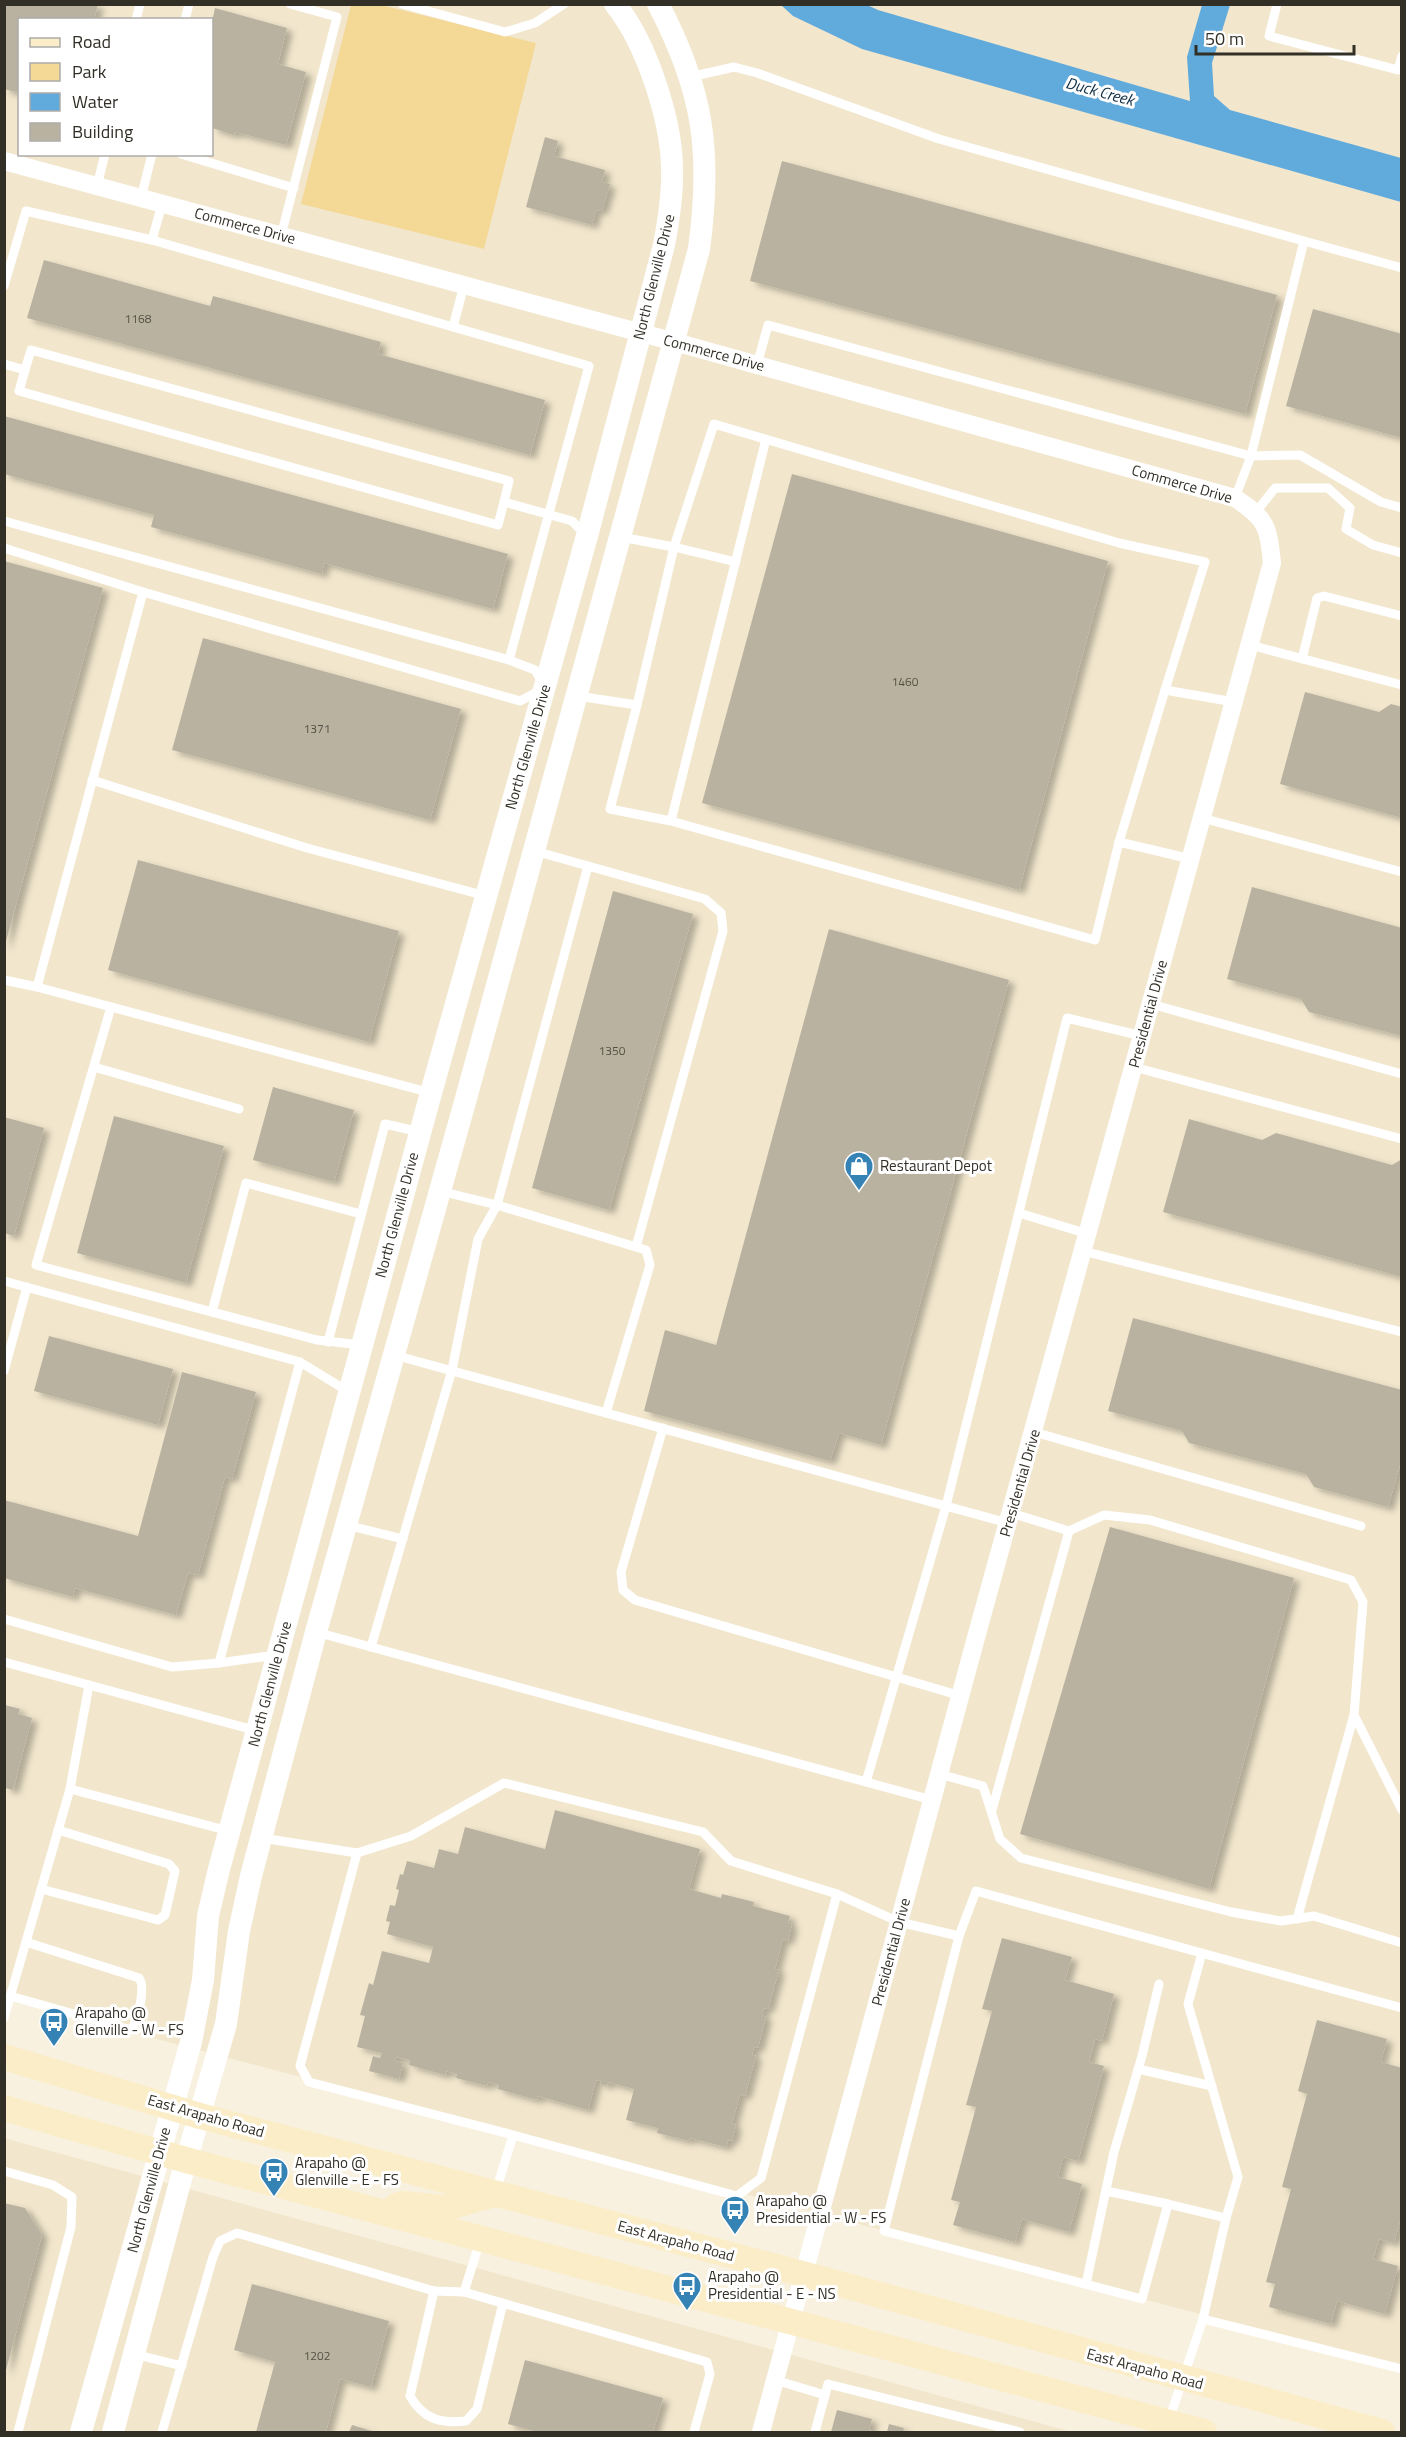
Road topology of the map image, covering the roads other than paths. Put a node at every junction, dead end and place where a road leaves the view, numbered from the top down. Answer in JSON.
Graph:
{"nodes":[{"id":1,"x":290,"y":4,"type":"edge"},
{"id":2,"x":402,"y":4,"type":"edge"},
{"id":3,"x":564,"y":4,"type":"edge"},
{"id":4,"x":615,"y":4,"type":"edge"},
{"id":5,"x":658,"y":4,"type":"edge"},
{"id":6,"x":1277,"y":4,"type":"edge"},
{"id":7,"x":1401,"y":56,"type":"edge"},
{"id":8,"x":1400,"y":72,"type":"edge"},
{"id":9,"x":690,"y":77,"type":"junction"},
{"id":10,"x":104,"y":156,"type":"edge"},
{"id":11,"x":152,"y":156,"type":"edge"},
{"id":12,"x":188,"y":156,"type":"edge"},
{"id":13,"x":4,"y":161,"type":"edge"},
{"id":14,"x":97,"y":186,"type":"junction"},
{"id":15,"x":294,"y":188,"type":"junction"},
{"id":16,"x":141,"y":198,"type":"junction"},
{"id":17,"x":162,"y":204,"type":"junction"},
{"id":18,"x":281,"y":236,"type":"junction"},
{"id":19,"x":152,"y":240,"type":"junction"},
{"id":20,"x":1304,"y":241,"type":"junction"},
{"id":21,"x":1401,"y":268,"type":"edge"},
{"id":22,"x":464,"y":285,"type":"junction"},
{"id":23,"x":4,"y":286,"type":"edge"},
{"id":24,"x":453,"y":327,"type":"junction"},
{"id":25,"x":640,"y":333,"type":"junction"},
{"id":26,"x":675,"y":342,"type":"junction"},
{"id":27,"x":4,"y":364,"type":"edge"},
{"id":28,"x":757,"y":365,"type":"junction"},
{"id":29,"x":25,"y":369,"type":"junction"},
{"id":30,"x":766,"y":439,"type":"junction"},
{"id":31,"x":1251,"y":456,"type":"junction"},
{"id":32,"x":1334,"y":475,"type":"junction"},
{"id":33,"x":1328,"y":488,"type":"junction"},
{"id":34,"x":1235,"y":498,"type":"junction"},
{"id":35,"x":504,"y":502,"type":"junction"},
{"id":36,"x":1401,"y":508,"type":"edge"},
{"id":37,"x":1256,"y":512,"type":"junction"},
{"id":38,"x":549,"y":514,"type":"junction"},
{"id":39,"x":4,"y":522,"type":"edge"},
{"id":40,"x":1269,"y":533,"type":"joint"},
{"id":41,"x":587,"y":536,"type":"junction"},
{"id":42,"x":621,"y":537,"type":"junction"},
{"id":43,"x":674,"y":547,"type":"junction"},
{"id":44,"x":4,"y":548,"type":"edge"},
{"id":45,"x":1401,"y":553,"type":"edge"},
{"id":46,"x":736,"y":562,"type":"junction"},
{"id":47,"x":608,"y":582,"type":"junction"},
{"id":48,"x":143,"y":592,"type":"junction"},
{"id":49,"x":1401,"y":616,"type":"edge"},
{"id":50,"x":1250,"y":645,"type":"junction"},
{"id":51,"x":1302,"y":658,"type":"junction"},
{"id":52,"x":509,"y":660,"type":"junction"},
{"id":53,"x":1401,"y":685,"type":"edge"},
{"id":54,"x":546,"y":688,"type":"junction"},
{"id":55,"x":1165,"y":690,"type":"junction"},
{"id":56,"x":577,"y":696,"type":"junction"},
{"id":57,"x":1234,"y":702,"type":"junction"},
{"id":58,"x":637,"y":705,"type":"junction"},
{"id":59,"x":92,"y":780,"type":"junction"},
{"id":60,"x":1202,"y":818,"type":"junction"},
{"id":61,"x":671,"y":821,"type":"junction"},
{"id":62,"x":1119,"y":842,"type":"junction"},
{"id":63,"x":535,"y":851,"type":"junction"},
{"id":64,"x":1191,"y":859,"type":"junction"},
{"id":65,"x":588,"y":866,"type":"junction"},
{"id":66,"x":1401,"y":872,"type":"edge"},
{"id":67,"x":486,"y":896,"type":"junction"},
{"id":68,"x":4,"y":980,"type":"edge"},
{"id":69,"x":37,"y":987,"type":"junction"},
{"id":70,"x":1151,"y":1004,"type":"junction"},
{"id":71,"x":111,"y":1007,"type":"junction"},
{"id":72,"x":1142,"y":1036,"type":"junction"},
{"id":73,"x":94,"y":1067,"type":"junction"},
{"id":74,"x":1134,"y":1067,"type":"junction"},
{"id":75,"x":1401,"y":1074,"type":"edge"},
{"id":76,"x":431,"y":1093,"type":"junction"},
{"id":77,"x":465,"y":1102,"type":"junction"},
{"id":78,"x":239,"y":1109,"type":"dead end"},
{"id":79,"x":420,"y":1132,"type":"junction"},
{"id":80,"x":1401,"y":1139,"type":"edge"},
{"id":81,"x":440,"y":1191,"type":"junction"},
{"id":82,"x":496,"y":1205,"type":"junction"},
{"id":83,"x":1019,"y":1213,"type":"junction"},
{"id":84,"x":362,"y":1214,"type":"junction"},
{"id":85,"x":1085,"y":1242,"type":"junction"},
{"id":86,"x":636,"y":1247,"type":"junction"},
{"id":87,"x":4,"y":1281,"type":"edge"},
{"id":88,"x":27,"y":1287,"type":"junction"},
{"id":89,"x":212,"y":1312,"type":"junction"},
{"id":90,"x":1401,"y":1332,"type":"edge"},
{"id":91,"x":328,"y":1342,"type":"junction"},
{"id":92,"x":362,"y":1345,"type":"junction"},
{"id":93,"x":394,"y":1354,"type":"junction"},
{"id":94,"x":300,"y":1362,"type":"junction"},
{"id":95,"x":452,"y":1370,"type":"junction"},
{"id":96,"x":4,"y":1371,"type":"edge"},
{"id":97,"x":349,"y":1392,"type":"junction"},
{"id":98,"x":381,"y":1401,"type":"junction"},
{"id":99,"x":606,"y":1413,"type":"junction"},
{"id":100,"x":663,"y":1428,"type":"junction"},
{"id":101,"x":1034,"y":1432,"type":"junction"},
{"id":102,"x":946,"y":1506,"type":"junction"},
{"id":103,"x":1009,"y":1518,"type":"junction"},
{"id":104,"x":346,"y":1525,"type":"junction"},
{"id":105,"x":1361,"y":1526,"type":"dead end"},
{"id":106,"x":1069,"y":1532,"type":"junction"},
{"id":107,"x":403,"y":1539,"type":"junction"},
{"id":108,"x":4,"y":1619,"type":"edge"},
{"id":109,"x":316,"y":1632,"type":"junction"},
{"id":110,"x":371,"y":1647,"type":"junction"},
{"id":111,"x":278,"y":1654,"type":"junction"},
{"id":112,"x":4,"y":1662,"type":"edge"},
{"id":113,"x":219,"y":1663,"type":"junction"},
{"id":114,"x":897,"y":1678,"type":"junction"},
{"id":115,"x":89,"y":1685,"type":"junction"},
{"id":116,"x":961,"y":1696,"type":"junction"},
{"id":117,"x":1354,"y":1715,"type":"junction"},
{"id":118,"x":257,"y":1731,"type":"junction"},
{"id":119,"x":939,"y":1774,"type":"junction"},
{"id":120,"x":866,"y":1782,"type":"junction"},
{"id":121,"x":70,"y":1789,"type":"junction"},
{"id":122,"x":932,"y":1800,"type":"junction"},
{"id":123,"x":992,"y":1810,"type":"junction"},
{"id":124,"x":1401,"y":1810,"type":"edge"},
{"id":125,"x":58,"y":1830,"type":"junction"},
{"id":126,"x":230,"y":1831,"type":"junction"},
{"id":127,"x":262,"y":1838,"type":"junction"},
{"id":128,"x":357,"y":1853,"type":"junction"},
{"id":129,"x":41,"y":1889,"type":"junction"},
{"id":130,"x":837,"y":1894,"type":"junction"},
{"id":131,"x":1297,"y":1919,"type":"junction"},
{"id":132,"x":899,"y":1922,"type":"junction"},
{"id":133,"x":959,"y":1936,"type":"junction"},
{"id":134,"x":26,"y":1942,"type":"junction"},
{"id":135,"x":1401,"y":1943,"type":"edge"},
{"id":136,"x":1202,"y":1953,"type":"junction"},
{"id":137,"x":1159,"y":1984,"type":"dead end"},
{"id":138,"x":10,"y":1996,"type":"junction"},
{"id":139,"x":1401,"y":2008,"type":"edge"},
{"id":140,"x":4,"y":2018,"type":"edge"},
{"id":141,"x":4,"y":2057,"type":"edge"},
{"id":142,"x":1138,"y":2069,"type":"junction"},
{"id":143,"x":1212,"y":2086,"type":"junction"},
{"id":144,"x":171,"y":2106,"type":"junction"},
{"id":145,"x":4,"y":2108,"type":"edge"},
{"id":146,"x":200,"y":2116,"type":"junction"},
{"id":147,"x":513,"y":2135,"type":"junction"},
{"id":148,"x":160,"y":2152,"type":"junction"},
{"id":149,"x":186,"y":2160,"type":"junction"},
{"id":150,"x":4,"y":2171,"type":"edge"},
{"id":151,"x":1106,"y":2191,"type":"junction"},
{"id":152,"x":495,"y":2193,"type":"junction"},
{"id":153,"x":1168,"y":2204,"type":"junction"},
{"id":154,"x":378,"y":2212,"type":"junction"},
{"id":155,"x":1226,"y":2218,"type":"junction"},
{"id":156,"x":481,"y":2239,"type":"junction"},
{"id":157,"x":803,"y":2274,"type":"junction"},
{"id":158,"x":1086,"y":2284,"type":"junction"},
{"id":159,"x":434,"y":2291,"type":"junction"},
{"id":160,"x":464,"y":2292,"type":"junction"},
{"id":161,"x":503,"y":2303,"type":"junction"},
{"id":162,"x":1203,"y":2319,"type":"junction"},
{"id":163,"x":791,"y":2323,"type":"junction"},
{"id":164,"x":134,"y":2354,"type":"junction"},
{"id":165,"x":182,"y":2366,"type":"junction"},
{"id":166,"x":1401,"y":2369,"type":"edge"},
{"id":167,"x":1182,"y":2379,"type":"junction"},
{"id":168,"x":776,"y":2380,"type":"junction"},
{"id":169,"x":825,"y":2395,"type":"junction"},
{"id":170,"x":1153,"y":2421,"type":"junction"},
{"id":171,"x":18,"y":2433,"type":"edge"},
{"id":172,"x":81,"y":2433,"type":"edge"},
{"id":173,"x":112,"y":2433,"type":"edge"},
{"id":174,"x":162,"y":2433,"type":"edge"},
{"id":175,"x":694,"y":2433,"type":"edge"},
{"id":176,"x":761,"y":2433,"type":"edge"},
{"id":177,"x":816,"y":2433,"type":"edge"},
{"id":178,"x":1020,"y":2433,"type":"edge"},
{"id":179,"x":1204,"y":2433,"type":"edge"},
{"id":180,"x":1382,"y":2433,"type":"edge"}],
"edges":[{"from":1,"to":15,"type":"lane"},
{"from":2,"to":3,"type":"lane"},
{"from":4,"to":25,"type":"street","name":"North Glenville Drive"},
{"from":5,"to":9,"type":"street","name":"North Glenville Drive"},
{"from":6,"to":8,"type":"lane"},
{"from":7,"to":8,"type":"lane"},
{"from":9,"to":20,"type":"lane"},
{"from":9,"to":26,"type":"street","name":"North Glenville Drive"},
{"from":10,"to":14,"type":"lane"},
{"from":11,"to":16,"type":"lane"},
{"from":12,"to":15,"type":"lane"},
{"from":13,"to":14,"type":"street","name":"Commerce Drive"},
{"from":14,"to":16,"type":"street","name":"Commerce Drive"},
{"from":15,"to":18,"type":"lane"},
{"from":16,"to":17,"type":"street","name":"Commerce Drive"},
{"from":17,"to":18,"type":"street","name":"Commerce Drive"},
{"from":17,"to":19,"type":"lane"},
{"from":18,"to":22,"type":"street","name":"Commerce Drive"},
{"from":19,"to":23,"type":"lane"},
{"from":19,"to":24,"type":"lane"},
{"from":20,"to":21,"type":"lane"},
{"from":20,"to":31,"type":"lane"},
{"from":22,"to":24,"type":"lane"},
{"from":22,"to":25,"type":"street","name":"Commerce Drive"},
{"from":24,"to":38,"type":"lane"},
{"from":25,"to":26,"type":"street","name":"Commerce Drive"},
{"from":25,"to":41,"type":"street","name":"North Glenville Drive"},
{"from":26,"to":28,"type":"street","name":"Commerce Drive"},
{"from":26,"to":42,"type":"street","name":"North Glenville Drive"},
{"from":27,"to":29,"type":"lane"},
{"from":28,"to":31,"type":"lane"},
{"from":28,"to":34,"type":"street","name":"Commerce Drive"},
{"from":29,"to":35,"type":"lane"},
{"from":29,"to":35,"type":"lane"},
{"from":30,"to":43,"type":"lane"},
{"from":30,"to":46,"type":"lane"},
{"from":30,"to":55,"type":"lane"},
{"from":31,"to":32,"type":"lane"},
{"from":31,"to":34,"type":"lane"},
{"from":32,"to":33,"type":"lane"},
{"from":32,"to":36,"type":"lane"},
{"from":33,"to":37,"type":"lane"},
{"from":33,"to":45,"type":"lane"},
{"from":34,"to":37,"type":"street","name":"Commerce Drive"},
{"from":35,"to":38,"type":"lane"},
{"from":37,"to":40,"type":"street","name":"Commerce Drive"},
{"from":38,"to":41,"type":"lane"},
{"from":38,"to":52,"type":"lane"},
{"from":39,"to":52,"type":"lane"},
{"from":40,"to":50,"type":"street","name":"Presidential Drive"},
{"from":41,"to":47,"type":"street"},
{"from":41,"to":54,"type":"street","name":"North Glenville Drive"},
{"from":42,"to":43,"type":"lane"},
{"from":42,"to":47,"type":"street","name":"North Glenville Drive"},
{"from":43,"to":46,"type":"lane"},
{"from":43,"to":58,"type":"lane"},
{"from":44,"to":48,"type":"lane"},
{"from":46,"to":61,"type":"lane"},
{"from":47,"to":56,"type":"street","name":"North Glenville Drive"},
{"from":48,"to":54,"type":"lane"},
{"from":48,"to":59,"type":"lane"},
{"from":49,"to":51,"type":"lane"},
{"from":50,"to":51,"type":"lane"},
{"from":50,"to":57,"type":"street","name":"Presidential Drive"},
{"from":51,"to":53,"type":"lane"},
{"from":52,"to":54,"type":"lane"},
{"from":54,"to":56,"type":"street"},
{"from":54,"to":67,"type":"street","name":"North Glenville Drive"},
{"from":55,"to":57,"type":"lane"},
{"from":55,"to":62,"type":"lane"},
{"from":56,"to":58,"type":"lane"},
{"from":56,"to":63,"type":"street","name":"North Glenville Drive"},
{"from":57,"to":60,"type":"street","name":"Presidential Drive"},
{"from":58,"to":61,"type":"lane"},
{"from":59,"to":67,"type":"lane"},
{"from":59,"to":69,"type":"lane"},
{"from":60,"to":64,"type":"street","name":"Presidential Drive"},
{"from":60,"to":66,"type":"lane"},
{"from":61,"to":62,"type":"lane"},
{"from":62,"to":64,"type":"lane"},
{"from":63,"to":65,"type":"lane"},
{"from":63,"to":77,"type":"street","name":"North Glenville Drive"},
{"from":64,"to":70,"type":"street","name":"Presidential Drive"},
{"from":65,"to":82,"type":"lane"},
{"from":65,"to":86,"type":"lane"},
{"from":67,"to":76,"type":"street","name":"North Glenville Drive"},
{"from":68,"to":69,"type":"lane"},
{"from":69,"to":71,"type":"lane"},
{"from":70,"to":72,"type":"street","name":"Presidential Drive"},
{"from":70,"to":75,"type":"lane"},
{"from":71,"to":73,"type":"lane"},
{"from":71,"to":76,"type":"lane"},
{"from":72,"to":74,"type":"street","name":"Presidential Drive"},
{"from":72,"to":83,"type":"lane"},
{"from":73,"to":78,"type":"lane"},
{"from":73,"to":89,"type":"lane"},
{"from":74,"to":80,"type":"lane"},
{"from":74,"to":85,"type":"street","name":"Presidential Drive"},
{"from":76,"to":77,"type":"street"},
{"from":76,"to":79,"type":"street","name":"North Glenville Drive"},
{"from":77,"to":81,"type":"street","name":"North Glenville Drive"},
{"from":79,"to":84,"type":"lane"},
{"from":79,"to":92,"type":"street","name":"North Glenville Drive"},
{"from":81,"to":82,"type":"lane"},
{"from":81,"to":93,"type":"street","name":"North Glenville Drive"},
{"from":82,"to":86,"type":"lane"},
{"from":82,"to":95,"type":"lane"},
{"from":83,"to":85,"type":"lane"},
{"from":83,"to":102,"type":"lane"},
{"from":84,"to":89,"type":"lane"},
{"from":84,"to":91,"type":"lane"},
{"from":85,"to":90,"type":"lane"},
{"from":85,"to":101,"type":"street","name":"Presidential Drive"},
{"from":86,"to":99,"type":"lane"},
{"from":87,"to":88,"type":"lane"},
{"from":88,"to":94,"type":"lane"},
{"from":88,"to":96,"type":"lane"},
{"from":89,"to":91,"type":"lane"},
{"from":91,"to":92,"type":"lane"},
{"from":92,"to":93,"type":"street"},
{"from":92,"to":97,"type":"street","name":"North Glenville Drive"},
{"from":93,"to":95,"type":"lane"},
{"from":93,"to":98,"type":"street","name":"North Glenville Drive"},
{"from":94,"to":97,"type":"lane"},
{"from":94,"to":113,"type":"lane"},
{"from":95,"to":99,"type":"lane"},
{"from":95,"to":107,"type":"lane"},
{"from":97,"to":98,"type":"street"},
{"from":97,"to":111,"type":"street","name":"North Glenville Drive"},
{"from":98,"to":104,"type":"street","name":"North Glenville Drive"},
{"from":99,"to":100,"type":"lane"},
{"from":100,"to":102,"type":"lane"},
{"from":100,"to":114,"type":"lane"},
{"from":101,"to":103,"type":"street","name":"Presidential Drive"},
{"from":101,"to":105,"type":"lane"},
{"from":102,"to":103,"type":"lane"},
{"from":102,"to":114,"type":"lane"},
{"from":103,"to":106,"type":"lane"},
{"from":103,"to":116,"type":"street","name":"Presidential Drive"},
{"from":104,"to":107,"type":"lane"},
{"from":104,"to":109,"type":"street","name":"North Glenville Drive"},
{"from":106,"to":117,"type":"lane"},
{"from":106,"to":123,"type":"lane"},
{"from":107,"to":110,"type":"lane"},
{"from":108,"to":113,"type":"lane"},
{"from":109,"to":110,"type":"lane"},
{"from":109,"to":127,"type":"street","name":"North Glenville Drive"},
{"from":110,"to":120,"type":"lane"},
{"from":111,"to":113,"type":"lane"},
{"from":111,"to":118,"type":"street","name":"North Glenville Drive"},
{"from":112,"to":115,"type":"lane"},
{"from":114,"to":116,"type":"lane"},
{"from":114,"to":120,"type":"lane"},
{"from":115,"to":118,"type":"lane"},
{"from":115,"to":121,"type":"lane"},
{"from":116,"to":119,"type":"street","name":"Presidential Drive"},
{"from":117,"to":124,"type":"lane"},
{"from":117,"to":131,"type":"lane"},
{"from":118,"to":126,"type":"street","name":"North Glenville Drive"},
{"from":119,"to":122,"type":"street","name":"Presidential Drive"},
{"from":119,"to":123,"type":"lane"},
{"from":120,"to":122,"type":"lane"},
{"from":121,"to":125,"type":"lane"},
{"from":121,"to":126,"type":"lane"},
{"from":122,"to":132,"type":"street","name":"Presidential Drive"},
{"from":123,"to":131,"type":"lane"},
{"from":125,"to":129,"type":"lane"},
{"from":125,"to":129,"type":"lane"},
{"from":126,"to":127,"type":"street"},
{"from":126,"to":144,"type":"street","name":"North Glenville Drive"},
{"from":127,"to":128,"type":"lane"},
{"from":127,"to":146,"type":"street","name":"North Glenville Drive"},
{"from":128,"to":130,"type":"lane"},
{"from":128,"to":147,"type":"lane"},
{"from":129,"to":134,"type":"lane"},
{"from":130,"to":132,"type":"lane"},
{"from":130,"to":147,"type":"lane"},
{"from":131,"to":135,"type":"lane"},
{"from":132,"to":133,"type":"lane"},
{"from":132,"to":157,"type":"street","name":"Presidential Drive"},
{"from":133,"to":136,"type":"lane"},
{"from":133,"to":158,"type":"lane"},
{"from":134,"to":138,"type":"lane"},
{"from":134,"to":138,"type":"lane"},
{"from":136,"to":139,"type":"lane"},
{"from":136,"to":143,"type":"lane"},
{"from":137,"to":142,"type":"lane"},
{"from":138,"to":140,"type":"lane"},
{"from":141,"to":144,"type":"main road","name":"East Arapaho Road"},
{"from":142,"to":143,"type":"lane"},
{"from":142,"to":151,"type":"lane"},
{"from":143,"to":155,"type":"lane"},
{"from":144,"to":146,"type":"main road","name":"East Arapaho Road"},
{"from":144,"to":148,"type":"street","name":"North Glenville Drive"},
{"from":145,"to":148,"type":"main road"},
{"from":146,"to":149,"type":"street","name":"North Glenville Drive"},
{"from":146,"to":152,"type":"main road","name":"East Arapaho Road"},
{"from":147,"to":152,"type":"lane"},
{"from":148,"to":149,"type":"main road"},
{"from":148,"to":172,"type":"street","name":"North Glenville Drive"},
{"from":149,"to":154,"type":"main road"},
{"from":149,"to":164,"type":"street","name":"North Glenville Drive"},
{"from":150,"to":171,"type":"lane"},
{"from":151,"to":153,"type":"lane"},
{"from":151,"to":158,"type":"lane"},
{"from":152,"to":154,"type":"main road"},
{"from":152,"to":157,"type":"main road","name":"East Arapaho Road"},
{"from":153,"to":155,"type":"lane"},
{"from":153,"to":158,"type":"lane"},
{"from":154,"to":156,"type":"main road"},
{"from":155,"to":162,"type":"lane"},
{"from":156,"to":160,"type":"lane"},
{"from":156,"to":163,"type":"main road"},
{"from":157,"to":163,"type":"street","name":"Presidential Drive"},
{"from":157,"to":167,"type":"main road","name":"East Arapaho Road"},
{"from":159,"to":160,"type":"lane"},
{"from":159,"to":161,"type":"lane"},
{"from":159,"to":165,"type":"lane"},
{"from":160,"to":161,"type":"lane"},
{"from":161,"to":175,"type":"lane"},
{"from":162,"to":166,"type":"lane"},
{"from":162,"to":167,"type":"lane"},
{"from":163,"to":168,"type":"street","name":"Presidential Drive"},
{"from":163,"to":170,"type":"main road"},
{"from":164,"to":165,"type":"lane"},
{"from":164,"to":173,"type":"street","name":"North Glenville Drive"},
{"from":165,"to":174,"type":"lane"},
{"from":167,"to":170,"type":"lane"},
{"from":167,"to":180,"type":"main road","name":"East Arapaho Road"},
{"from":168,"to":169,"type":"lane"},
{"from":168,"to":176,"type":"street","name":"Presidential Drive"},
{"from":169,"to":177,"type":"lane"},
{"from":169,"to":178,"type":"lane"},
{"from":170,"to":179,"type":"main road"}]}
